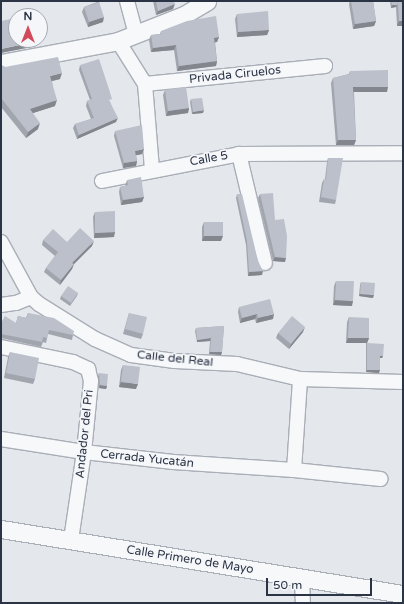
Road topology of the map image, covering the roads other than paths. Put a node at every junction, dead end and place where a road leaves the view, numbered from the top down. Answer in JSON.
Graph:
{"nodes":[{"id":1,"x":126,"y":1,"type":"edge"},
{"id":2,"x":208,"y":1,"type":"edge"},
{"id":3,"x":136,"y":35,"type":"junction"},
{"id":4,"x":118,"y":41,"type":"junction"},
{"id":5,"x":1,"y":63,"type":"edge"},
{"id":6,"x":325,"y":66,"type":"dead end"},
{"id":7,"x":145,"y":84,"type":"junction"},
{"id":8,"x":403,"y":153,"type":"edge"},
{"id":9,"x":239,"y":154,"type":"junction"},
{"id":10,"x":152,"y":169,"type":"junction"},
{"id":11,"x":102,"y":181,"type":"dead end"},
{"id":12,"x":1,"y":242,"type":"edge"},
{"id":13,"x":265,"y":263,"type":"dead end"},
{"id":14,"x":31,"y":297,"type":"junction"},
{"id":15,"x":1,"y":305,"type":"edge"},
{"id":16,"x":1,"y":347,"type":"edge"},
{"id":17,"x":300,"y":379,"type":"junction"},
{"id":18,"x":403,"y":382,"type":"edge"},
{"id":19,"x":1,"y":439,"type":"edge"},
{"id":20,"x":84,"y":452,"type":"junction"},
{"id":21,"x":294,"y":470,"type":"junction"},
{"id":22,"x":381,"y":479,"type":"dead end"},
{"id":23,"x":1,"y":529,"type":"edge"},
{"id":24,"x":71,"y":540,"type":"junction"},
{"id":25,"x":302,"y":578,"type":"junction"},
{"id":26,"x":403,"y":594,"type":"edge"},
{"id":27,"x":302,"y":603,"type":"edge"}],
"edges":[{"from":1,"to":3,"type":"street"},
{"from":2,"to":3,"type":"street"},
{"from":3,"to":4,"type":"street"},
{"from":4,"to":5,"type":"street"},
{"from":4,"to":7,"type":"street"},
{"from":6,"to":7,"type":"street","name":"Privada Ciruelos"},
{"from":7,"to":10,"type":"street"},
{"from":8,"to":9,"type":"street","name":"Calle 5"},
{"from":9,"to":10,"type":"street","name":"Calle 5"},
{"from":9,"to":13,"type":"street"},
{"from":10,"to":11,"type":"street","name":"Calle 5"},
{"from":12,"to":14,"type":"street","name":"Calle del Real"},
{"from":14,"to":15,"type":"street"},
{"from":14,"to":17,"type":"street","name":"Calle del Real"},
{"from":16,"to":20,"type":"street","name":"Andador del Pri"},
{"from":17,"to":18,"type":"street","name":"Calle del Real"},
{"from":17,"to":21,"type":"street"},
{"from":19,"to":20,"type":"street","name":"Cerrada Yucatán"},
{"from":20,"to":21,"type":"street","name":"Cerrada Yucatán"},
{"from":20,"to":24,"type":"street","name":"Andador del Pri"},
{"from":21,"to":22,"type":"street","name":"Cerrada Yucatán"},
{"from":23,"to":24,"type":"street","name":"Calle Primero de Mayo"},
{"from":24,"to":25,"type":"street","name":"Calle Primero de Mayo"},
{"from":25,"to":26,"type":"street","name":"Calle Primero de Mayo"},
{"from":25,"to":27,"type":"street"}]}
